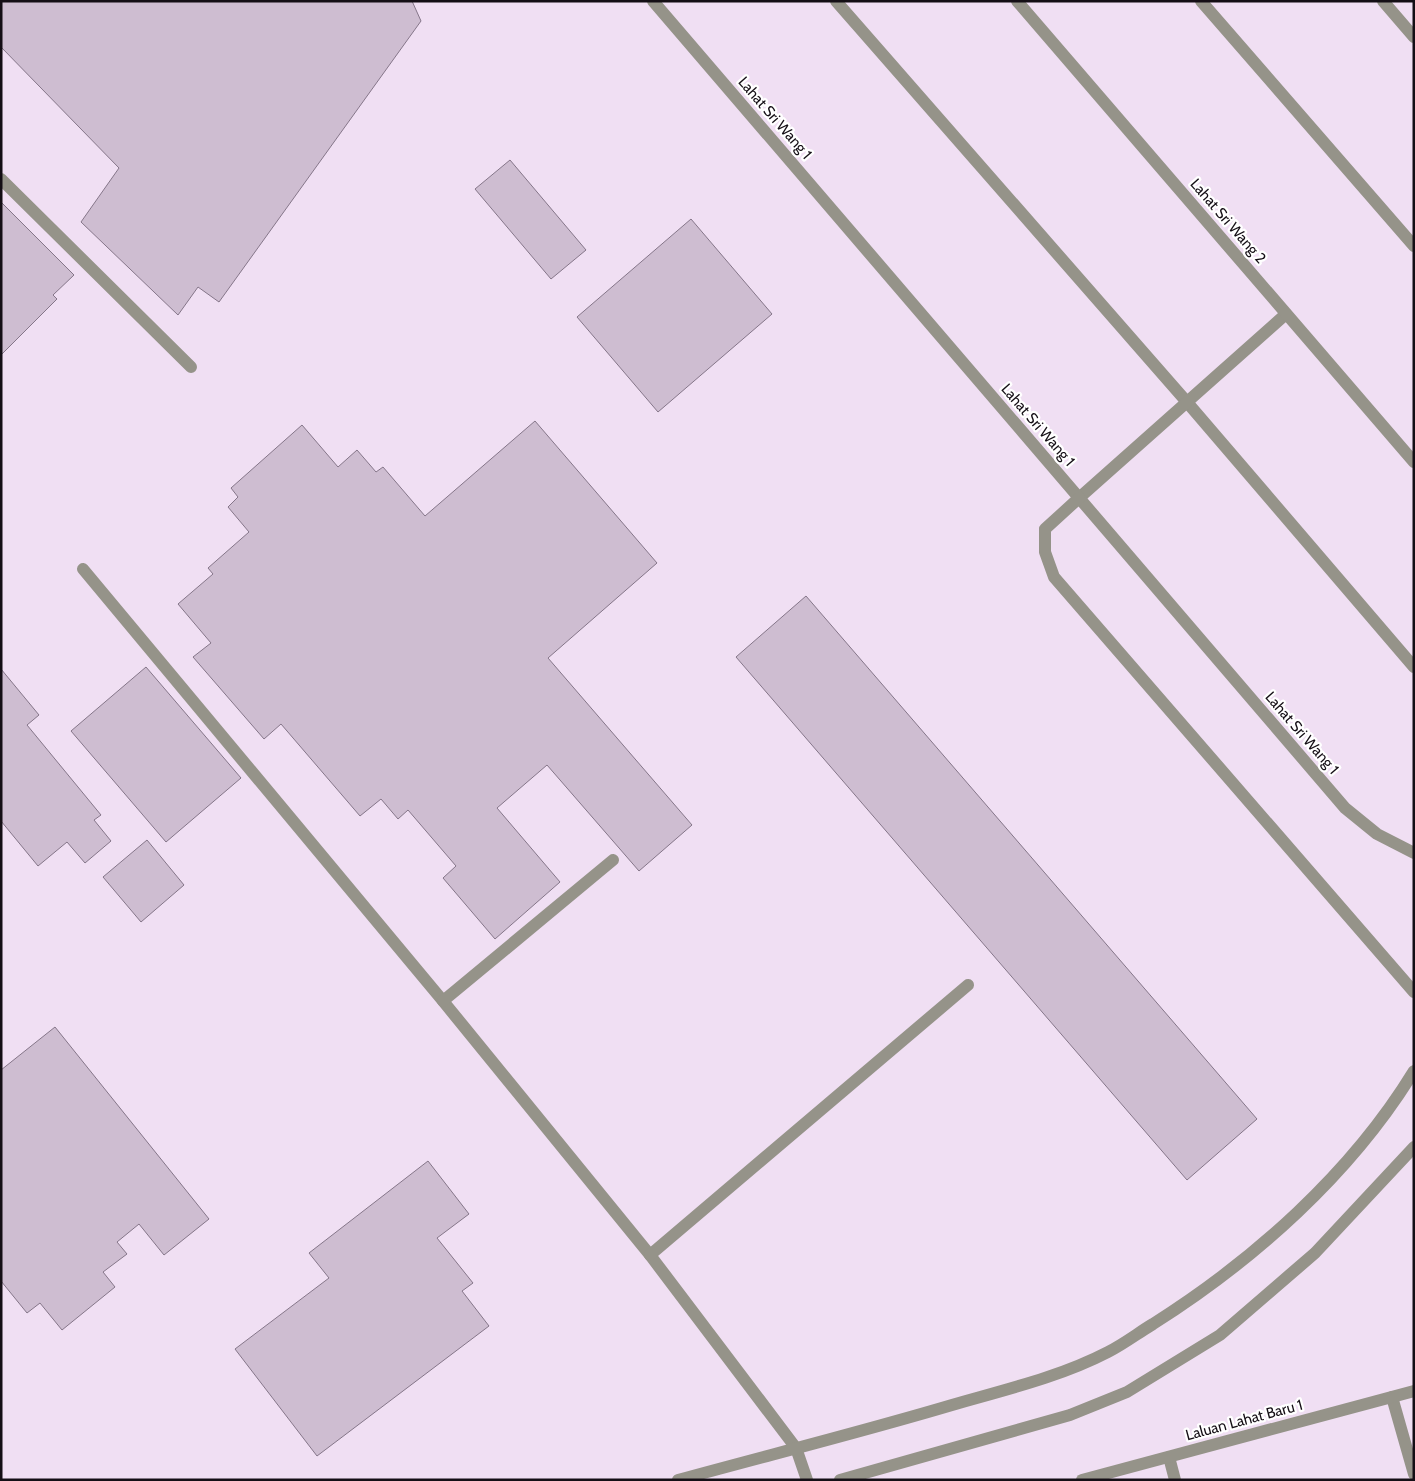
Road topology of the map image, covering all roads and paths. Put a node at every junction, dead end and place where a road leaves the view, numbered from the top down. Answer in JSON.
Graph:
{"nodes":[{"id":1,"x":653,"y":1,"type":"edge"},
{"id":2,"x":836,"y":1,"type":"edge"},
{"id":3,"x":1018,"y":1,"type":"edge"},
{"id":4,"x":1200,"y":1,"type":"edge"},
{"id":5,"x":1383,"y":1,"type":"edge"},
{"id":6,"x":1414,"y":37,"type":"edge"},
{"id":7,"x":1,"y":179,"type":"edge"},
{"id":8,"x":1414,"y":246,"type":"edge"},
{"id":9,"x":1286,"y":314,"type":"junction"},
{"id":10,"x":191,"y":367,"type":"dead end"},
{"id":11,"x":1186,"y":401,"type":"junction"},
{"id":12,"x":1414,"y":462,"type":"edge"},
{"id":13,"x":1079,"y":498,"type":"junction"},
{"id":14,"x":83,"y":568,"type":"dead end"},
{"id":15,"x":1414,"y":667,"type":"edge"},
{"id":16,"x":1414,"y":853,"type":"edge"},
{"id":17,"x":613,"y":860,"type":"dead end"},
{"id":18,"x":968,"y":985,"type":"dead end"},
{"id":19,"x":1414,"y":992,"type":"edge"},
{"id":20,"x":443,"y":1001,"type":"junction"},
{"id":21,"x":1414,"y":1071,"type":"edge"},
{"id":22,"x":1414,"y":1147,"type":"edge"},
{"id":23,"x":650,"y":1255,"type":"junction"},
{"id":24,"x":1414,"y":1391,"type":"edge"},
{"id":25,"x":1392,"y":1397,"type":"junction"},
{"id":26,"x":796,"y":1448,"type":"junction"},
{"id":27,"x":1169,"y":1457,"type":"junction"},
{"id":28,"x":1414,"y":1474,"type":"edge"},
{"id":29,"x":678,"y":1480,"type":"edge"},
{"id":30,"x":807,"y":1480,"type":"edge"},
{"id":31,"x":840,"y":1480,"type":"edge"},
{"id":32,"x":1082,"y":1480,"type":"edge"},
{"id":33,"x":1175,"y":1480,"type":"edge"}],
"edges":[{"from":1,"to":13,"type":"street","name":"Lahat Sri Wang 1"},
{"from":2,"to":11,"type":"street"},
{"from":3,"to":9,"type":"street","name":"Lahat Sri Wang 2"},
{"from":4,"to":8,"type":"street"},
{"from":5,"to":6,"type":"street"},
{"from":7,"to":10,"type":"street"},
{"from":9,"to":11,"type":"street"},
{"from":9,"to":12,"type":"street","name":"Lahat Sri Wang 2"},
{"from":11,"to":13,"type":"street"},
{"from":11,"to":15,"type":"street"},
{"from":13,"to":16,"type":"street","name":"Lahat Sri Wang 1"},
{"from":13,"to":19,"type":"street"},
{"from":14,"to":20,"type":"street"},
{"from":17,"to":20,"type":"street"},
{"from":18,"to":23,"type":"street"},
{"from":20,"to":23,"type":"street"},
{"from":21,"to":26,"type":"street"},
{"from":22,"to":31,"type":"street"},
{"from":23,"to":26,"type":"street"},
{"from":24,"to":25,"type":"street","name":"Laluan Lahat Baru 1"},
{"from":25,"to":27,"type":"street","name":"Laluan Lahat Baru 1"},
{"from":25,"to":28,"type":"street"},
{"from":26,"to":29,"type":"street"},
{"from":26,"to":30,"type":"street"},
{"from":27,"to":32,"type":"street","name":"Laluan Lahat Baru 1"},
{"from":27,"to":33,"type":"street"}]}
